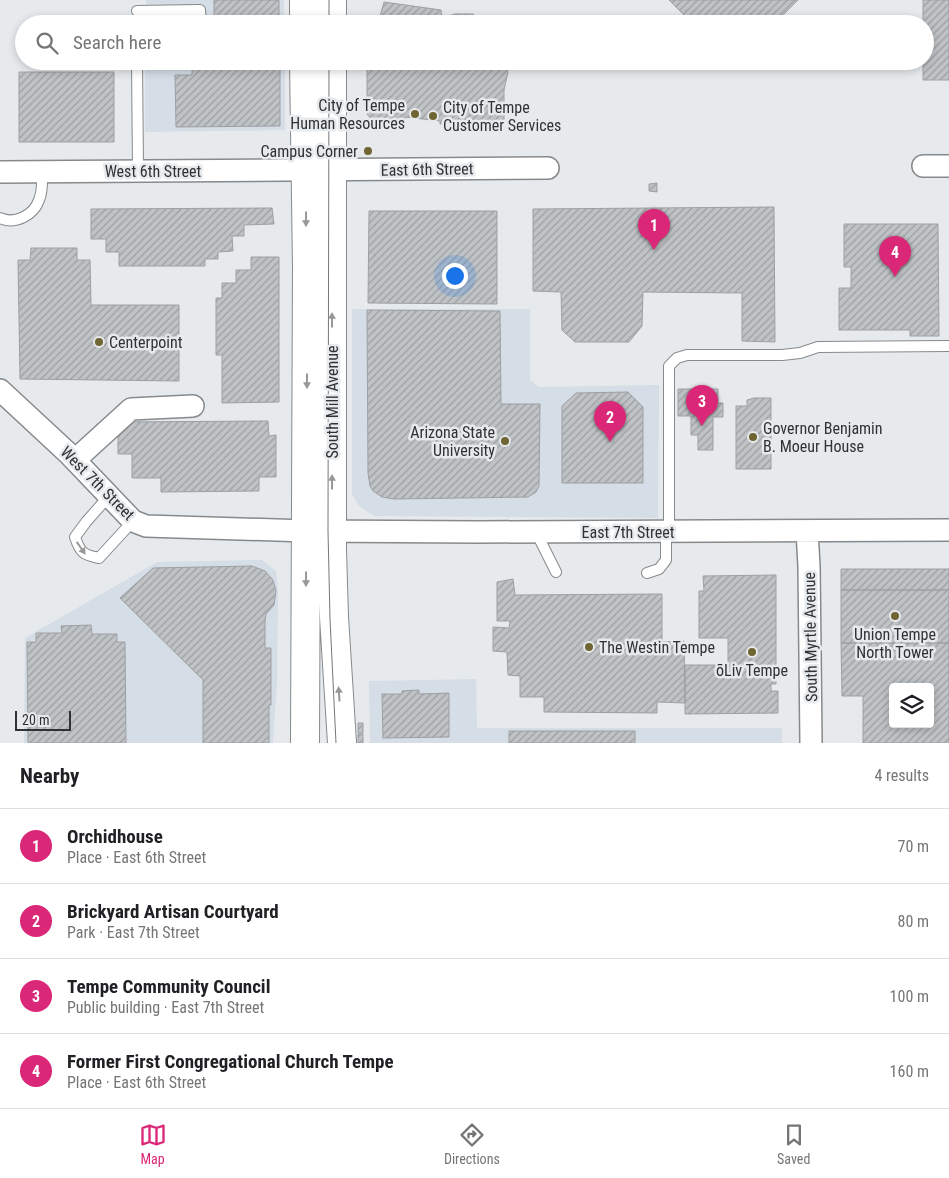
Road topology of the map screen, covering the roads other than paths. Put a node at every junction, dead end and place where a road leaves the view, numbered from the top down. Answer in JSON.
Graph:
{"nodes":[{"id":1,"x":304,"y":0,"type":"edge"},
{"id":2,"x":332,"y":0,"type":"edge"},
{"id":3,"x":137,"y":11,"type":"dead end"},
{"id":4,"x":200,"y":15,"type":"edge"},
{"id":5,"x":304,"y":15,"type":"edge"},
{"id":6,"x":332,"y":15,"type":"edge"},
{"id":7,"x":137,"y":70,"type":"edge"},
{"id":8,"x":304,"y":70,"type":"edge"},
{"id":9,"x":332,"y":70,"type":"edge"},
{"id":10,"x":923,"y":166,"type":"dead end"},
{"id":11,"x":949,"y":166,"type":"edge"},
{"id":12,"x":548,"y":168,"type":"dead end"},
{"id":13,"x":306,"y":170,"type":"junction"},
{"id":14,"x":333,"y":170,"type":"junction"},
{"id":15,"x":138,"y":171,"type":"junction"},
{"id":16,"x":0,"y":172,"type":"edge"},
{"id":17,"x":42,"y":172,"type":"junction"},
{"id":18,"x":0,"y":218,"type":"edge"},
{"id":19,"x":949,"y":346,"type":"edge"},
{"id":20,"x":0,"y":390,"type":"edge"},
{"id":21,"x":193,"y":406,"type":"dead end"},
{"id":22,"x":75,"y":460,"type":"junction"},
{"id":23,"x":109,"y":496,"type":"junction"},
{"id":24,"x":133,"y":521,"type":"junction"},
{"id":25,"x":949,"y":530,"type":"edge"},
{"id":26,"x":320,"y":531,"type":"junction"},
{"id":27,"x":807,"y":531,"type":"junction"},
{"id":28,"x":536,"y":532,"type":"junction"},
{"id":29,"x":667,"y":532,"type":"junction"},
{"id":30,"x":666,"y":560,"type":"junction"},
{"id":31,"x":556,"y":572,"type":"dead end"},
{"id":32,"x":666,"y":573,"type":"dead end"},
{"id":33,"x":647,"y":574,"type":"dead end"},
{"id":34,"x":305,"y":743,"type":"edge"},
{"id":35,"x":342,"y":743,"type":"edge"},
{"id":36,"x":811,"y":743,"type":"edge"}],
"edges":[{"from":1,"to":5,"type":"main road"},
{"from":2,"to":6,"type":"main road"},
{"from":3,"to":4,"type":"lane"},
{"from":7,"to":15,"type":"lane"},
{"from":8,"to":13,"type":"main road","name":"South Mill Avenue"},
{"from":9,"to":14,"type":"main road","name":"South Mill Avenue"},
{"from":10,"to":11,"type":"street"},
{"from":12,"to":14,"type":"street","name":"East 6th Street"},
{"from":13,"to":14,"type":"street","name":"East 6th Street"},
{"from":13,"to":15,"type":"street","name":"West 6th Street"},
{"from":13,"to":26,"type":"main road","name":"South Mill Avenue","one_way":true},
{"from":26,"to":14,"type":"main road","name":"South Mill Avenue","one_way":true},
{"from":15,"to":17,"type":"street","name":"West 6th Street"},
{"from":16,"to":17,"type":"street","name":"West 6th Street"},
{"from":17,"to":18,"type":"lane"},
{"from":19,"to":29,"type":"lane"},
{"from":20,"to":22,"type":"street","name":"West 7th Street"},
{"from":21,"to":22,"type":"street"},
{"from":22,"to":23,"type":"street","name":"West 7th Street"},
{"from":23,"to":24,"type":"street","name":"West 7th Street"},
{"from":23,"to":24,"type":"lane","one_way":true},
{"from":24,"to":26,"type":"street","name":"West 7th Street"},
{"from":25,"to":27,"type":"street","name":"East 7th Street"},
{"from":26,"to":28,"type":"street","name":"East 7th Street"},
{"from":26,"to":34,"type":"main road","name":"South Mill Avenue","one_way":true},
{"from":35,"to":26,"type":"main road","name":"South Mill Avenue","one_way":true},
{"from":27,"to":29,"type":"street","name":"East 7th Street"},
{"from":27,"to":36,"type":"street","name":"South Myrtle Avenue"},
{"from":28,"to":29,"type":"street","name":"East 7th Street"},
{"from":28,"to":31,"type":"lane"},
{"from":29,"to":30,"type":"lane"},
{"from":30,"to":32,"type":"lane"},
{"from":30,"to":33,"type":"lane"}]}
